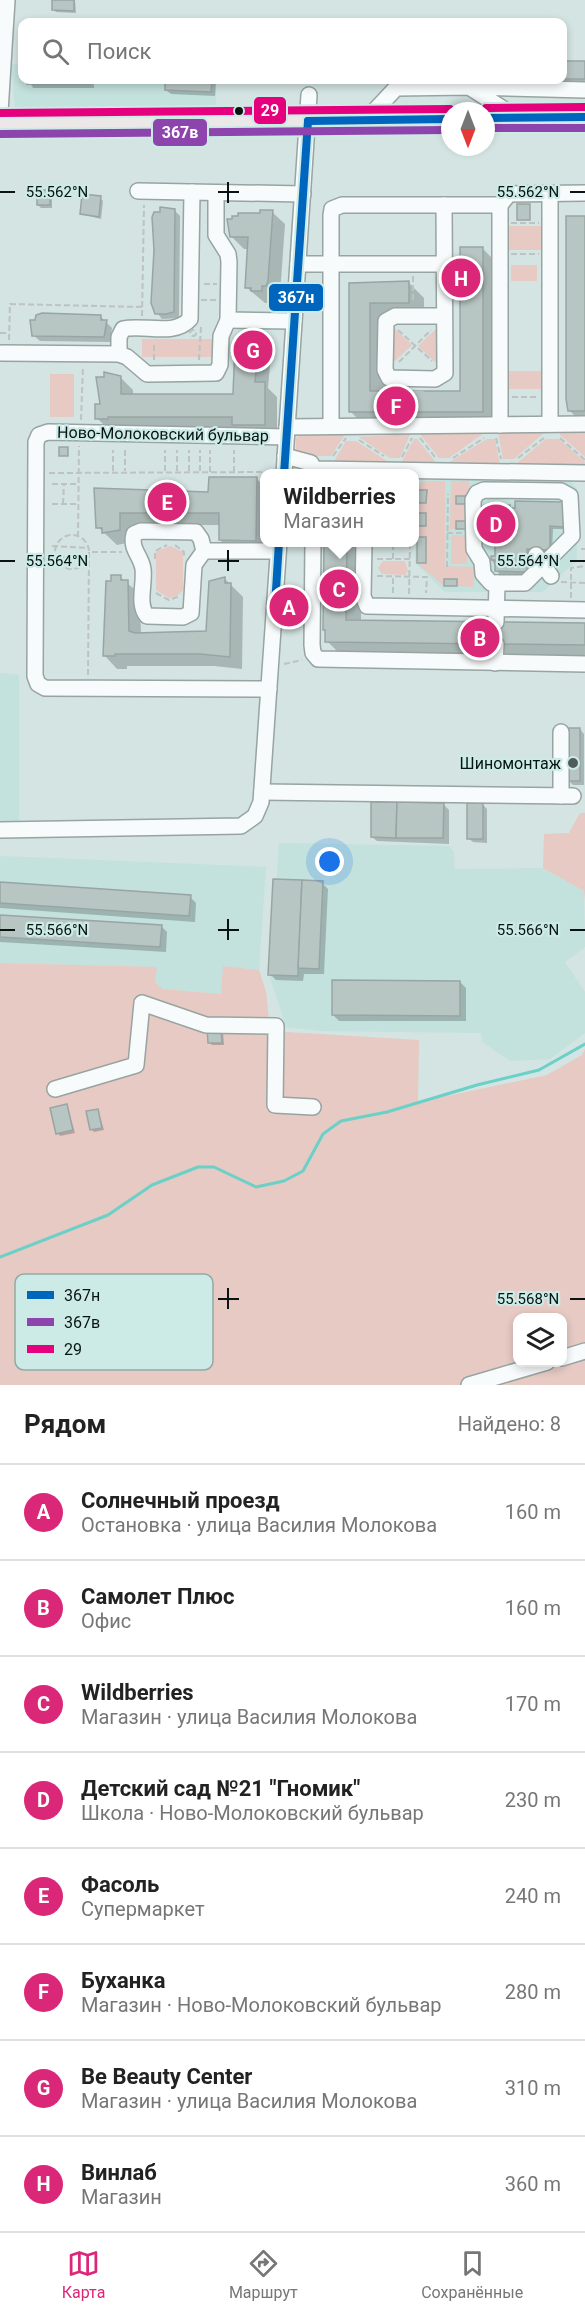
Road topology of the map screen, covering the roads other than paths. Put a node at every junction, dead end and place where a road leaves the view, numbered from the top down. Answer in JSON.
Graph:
{"nodes":[{"id":1,"x":7,"y":0,"type":"edge"},
{"id":2,"x":469,"y":87,"type":"junction"},
{"id":3,"x":585,"y":90,"type":"edge"},
{"id":4,"x":309,"y":95,"type":"dead end"},
{"id":5,"x":0,"y":112,"type":"edge"},
{"id":6,"x":516,"y":117,"type":"junction"},
{"id":7,"x":585,"y":117,"type":"edge"},
{"id":8,"x":441,"y":118,"type":"edge"},
{"id":9,"x":495,"y":118,"type":"edge"},
{"id":10,"x":366,"y":120,"type":"junction"},
{"id":11,"x":308,"y":121,"type":"junction"},
{"id":12,"x":0,"y":124,"type":"edge"},
{"id":13,"x":141,"y":191,"type":"road end"},
{"id":14,"x":192,"y":192,"type":"junction"},
{"id":15,"x":216,"y":192,"type":"junction"},
{"id":16,"x":550,"y":193,"type":"junction"},
{"id":17,"x":585,"y":193,"type":"edge"},
{"id":18,"x":303,"y":194,"type":"junction"},
{"id":19,"x":444,"y":205,"type":"junction"},
{"id":20,"x":500,"y":205,"type":"junction"},
{"id":21,"x":298,"y":264,"type":"junction"},
{"id":22,"x":331,"y":264,"type":"junction"},
{"id":23,"x":444,"y":264,"type":"junction"},
{"id":24,"x":444,"y":317,"type":"junction"},
{"id":25,"x":228,"y":320,"type":"junction"},
{"id":26,"x":294,"y":321,"type":"junction"},
{"id":27,"x":5,"y":354,"type":"road end"},
{"id":28,"x":119,"y":354,"type":"junction"},
{"id":29,"x":585,"y":424,"type":"edge"},
{"id":30,"x":500,"y":425,"type":"junction"},
{"id":31,"x":331,"y":426,"type":"junction"},
{"id":32,"x":287,"y":432,"type":"junction"},
{"id":33,"x":550,"y":432,"type":"junction"},
{"id":34,"x":285,"y":456,"type":"junction"},
{"id":35,"x":510,"y":466,"type":"junction"},
{"id":36,"x":284,"y":469,"type":"edge"},
{"id":37,"x":313,"y":469,"type":"edge"},
{"id":38,"x":419,"y":472,"type":"edge"},
{"id":39,"x":585,"y":473,"type":"edge"},
{"id":40,"x":512,"y":490,"type":"junction"},
{"id":41,"x":279,"y":547,"type":"edge"},
{"id":42,"x":313,"y":547,"type":"edge"},
{"id":43,"x":364,"y":547,"type":"edge"},
{"id":44,"x":204,"y":551,"type":"junction"},
{"id":45,"x":497,"y":583,"type":"junction"},
{"id":46,"x":578,"y":610,"type":"edge"},
{"id":47,"x":496,"y":615,"type":"junction"},
{"id":48,"x":496,"y":644,"type":"dead end"},
{"id":49,"x":495,"y":663,"type":"junction"},
{"id":50,"x":585,"y":664,"type":"edge"},
{"id":51,"x":269,"y":689,"type":"junction"},
{"id":52,"x":561,"y":732,"type":"dead end"},
{"id":53,"x":261,"y":797,"type":"junction"},
{"id":54,"x":0,"y":830,"type":"edge"},
{"id":55,"x":55,"y":1089,"type":"dead end"},
{"id":56,"x":313,"y":1107,"type":"dead end"},
{"id":57,"x":585,"y":1351,"type":"edge"},
{"id":58,"x":567,"y":1356,"type":"edge"},
{"id":59,"x":530,"y":1367,"type":"edge"},
{"id":60,"x":469,"y":1385,"type":"edge"}],
"edges":[{"from":1,"to":5,"type":"street"},
{"from":2,"to":3,"type":"street"},
{"from":2,"to":6,"type":"street"},
{"from":2,"to":10,"type":"street"},
{"from":4,"to":11,"type":"street"},
{"from":6,"to":7,"type":"main road"},
{"from":6,"to":9,"type":"main road"},
{"from":8,"to":10,"type":"main road"},
{"from":10,"to":11,"type":"main road"},
{"from":11,"to":12,"type":"main road"},
{"from":11,"to":18,"type":"street"},
{"from":13,"to":14,"type":"street"},
{"from":14,"to":15,"type":"street"},
{"from":14,"to":28,"type":"street"},
{"from":15,"to":18,"type":"street"},
{"from":15,"to":25,"type":"street"},
{"from":16,"to":17,"type":"street"},
{"from":16,"to":20,"type":"street"},
{"from":16,"to":33,"type":"street"},
{"from":18,"to":21,"type":"street"},
{"from":19,"to":20,"type":"street"},
{"from":19,"to":22,"type":"street"},
{"from":19,"to":23,"type":"street"},
{"from":20,"to":30,"type":"street"},
{"from":21,"to":22,"type":"street"},
{"from":21,"to":26,"type":"street"},
{"from":22,"to":23,"type":"street"},
{"from":22,"to":31,"type":"street"},
{"from":23,"to":24,"type":"street"},
{"from":24,"to":24,"type":"street"},
{"from":25,"to":26,"type":"street"},
{"from":25,"to":28,"type":"street"},
{"from":26,"to":32,"type":"street"},
{"from":27,"to":28,"type":"street"},
{"from":29,"to":33,"type":"street","name":"Ново-Молоковский бульвар"},
{"from":30,"to":31,"type":"street","name":"Ново-Молоковский бульвар"},
{"from":30,"to":33,"type":"street","name":"Ново-Молоковский бульвар"},
{"from":31,"to":32,"type":"street","name":"Ново-Молоковский бульвар"},
{"from":32,"to":34,"type":"street"},
{"from":32,"to":51,"type":"street","name":"Ново-Молоковский бульвар"},
{"from":34,"to":36,"type":"street"},
{"from":34,"to":37,"type":"street","name":"Ново-Молоковский бульвар"},
{"from":35,"to":38,"type":"street","name":"Ново-Молоковский бульвар"},
{"from":35,"to":39,"type":"street","name":"Ново-Молоковский бульвар"},
{"from":35,"to":40,"type":"street"},
{"from":40,"to":45,"type":"street"},
{"from":40,"to":45,"type":"street"},
{"from":41,"to":44,"type":"street"},
{"from":41,"to":51,"type":"street"},
{"from":42,"to":49,"type":"street"},
{"from":43,"to":47,"type":"street"},
{"from":44,"to":44,"type":"street"},
{"from":45,"to":47,"type":"street"},
{"from":46,"to":47,"type":"street"},
{"from":48,"to":49,"type":"street"},
{"from":49,"to":50,"type":"street"},
{"from":51,"to":53,"type":"street"},
{"from":52,"to":53,"type":"street"},
{"from":53,"to":54,"type":"street"},
{"from":55,"to":56,"type":"street"},
{"from":57,"to":58,"type":"street"},
{"from":59,"to":60,"type":"street"}]}
